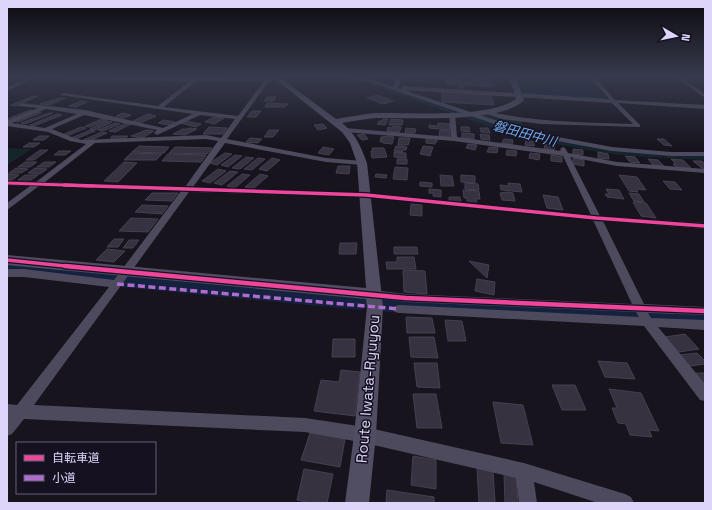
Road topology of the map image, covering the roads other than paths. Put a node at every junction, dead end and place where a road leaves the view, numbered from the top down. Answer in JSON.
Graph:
{"nodes":[{"id":1,"x":99,"y":100,"type":"edge"},
{"id":2,"x":169,"y":100,"type":"edge"},
{"id":3,"x":255,"y":100,"type":"edge"},
{"id":4,"x":305,"y":100,"type":"edge"},
{"id":5,"x":417,"y":100,"type":"edge"},
{"id":6,"x":424,"y":100,"type":"edge"},
{"id":7,"x":520,"y":100,"type":"edge"},
{"id":8,"x":594,"y":100,"type":"edge"},
{"id":9,"x":613,"y":101,"type":"junction"},
{"id":10,"x":116,"y":102,"type":"junction"},
{"id":11,"x":21,"y":105,"type":"dead end"},
{"id":12,"x":46,"y":107,"type":"junction"},
{"id":13,"x":705,"y":107,"type":"edge"},
{"id":14,"x":103,"y":108,"type":"dead end"},
{"id":15,"x":159,"y":108,"type":"junction"},
{"id":16,"x":96,"y":110,"type":"dead end"},
{"id":17,"x":484,"y":112,"type":"junction"},
{"id":18,"x":87,"y":113,"type":"junction"},
{"id":19,"x":199,"y":113,"type":"junction"},
{"id":20,"x":459,"y":114,"type":"junction"},
{"id":21,"x":239,"y":118,"type":"junction"},
{"id":22,"x":335,"y":122,"type":"junction"},
{"id":23,"x":7,"y":123,"type":"edge"},
{"id":24,"x":45,"y":130,"type":"junction"},
{"id":25,"x":163,"y":130,"type":"junction"},
{"id":26,"x":345,"y":130,"type":"junction"},
{"id":27,"x":143,"y":139,"type":"junction"},
{"id":28,"x":454,"y":139,"type":"junction"},
{"id":29,"x":222,"y":140,"type":"junction"},
{"id":30,"x":559,"y":140,"type":"junction"},
{"id":31,"x":93,"y":142,"type":"junction"},
{"id":32,"x":565,"y":154,"type":"junction"},
{"id":33,"x":705,"y":154,"type":"edge"},
{"id":34,"x":362,"y":163,"type":"junction"},
{"id":35,"x":705,"y":172,"type":"edge"},
{"id":36,"x":7,"y":183,"type":"edge"},
{"id":37,"x":38,"y":184,"type":"junction"},
{"id":38,"x":187,"y":188,"type":"junction"},
{"id":39,"x":366,"y":195,"type":"junction"},
{"id":40,"x":7,"y":207,"type":"edge"},
{"id":41,"x":596,"y":218,"type":"junction"},
{"id":42,"x":705,"y":226,"type":"edge"},
{"id":43,"x":7,"y":260,"type":"edge"},
{"id":44,"x":7,"y":273,"type":"edge"},
{"id":45,"x":121,"y":278,"type":"junction"},
{"id":46,"x":373,"y":294,"type":"junction"},
{"id":47,"x":638,"y":307,"type":"junction"},
{"id":48,"x":399,"y":309,"type":"dead end"},
{"id":49,"x":705,"y":311,"type":"edge"},
{"id":50,"x":647,"y":322,"type":"junction"},
{"id":51,"x":705,"y":325,"type":"edge"},
{"id":52,"x":705,"y":395,"type":"edge"},
{"id":53,"x":13,"y":412,"type":"edge"},
{"id":54,"x":7,"y":429,"type":"edge"},
{"id":55,"x":365,"y":435,"type":"junction"},
{"id":56,"x":524,"y":471,"type":"junction"},
{"id":57,"x":357,"y":503,"type":"edge"},
{"id":58,"x":528,"y":503,"type":"edge"},
{"id":59,"x":625,"y":503,"type":"edge"}],
"edges":[{"from":1,"to":10,"type":"street"},
{"from":2,"to":15,"type":"street"},
{"from":3,"to":21,"type":"street"},
{"from":4,"to":22,"type":"street","name":"Route Iwata-Ryuyou"},
{"from":5,"to":20,"type":"street"},
{"from":6,"to":20,"type":"street"},
{"from":7,"to":17,"type":"street"},
{"from":8,"to":9,"type":"street"},
{"from":9,"to":13,"type":"street"},
{"from":9,"to":17,"type":"street"},
{"from":10,"to":14,"type":"street"},
{"from":10,"to":15,"type":"street"},
{"from":11,"to":12,"type":"street"},
{"from":12,"to":18,"type":"street"},
{"from":12,"to":23,"type":"street"},
{"from":15,"to":19,"type":"street"},
{"from":16,"to":18,"type":"street"},
{"from":17,"to":20,"type":"street"},
{"from":18,"to":24,"type":"street"},
{"from":18,"to":25,"type":"street"},
{"from":19,"to":21,"type":"street"},
{"from":19,"to":25,"type":"street"},
{"from":20,"to":22,"type":"street"},
{"from":20,"to":28,"type":"street"},
{"from":20,"to":30,"type":"street"},
{"from":21,"to":29,"type":"street"},
{"from":22,"to":26,"type":"street","name":"Route Iwata-Ryuyou"},
{"from":23,"to":24,"type":"street"},
{"from":24,"to":31,"type":"street"},
{"from":25,"to":27,"type":"street"},
{"from":26,"to":28,"type":"street"},
{"from":26,"to":34,"type":"street","name":"Route Iwata-Ryuyou"},
{"from":27,"to":29,"type":"street"},
{"from":27,"to":31,"type":"street"},
{"from":28,"to":32,"type":"street"},
{"from":29,"to":34,"type":"street"},
{"from":29,"to":38,"type":"street"},
{"from":30,"to":32,"type":"street"},
{"from":30,"to":33,"type":"street"},
{"from":31,"to":37,"type":"street"},
{"from":32,"to":35,"type":"street"},
{"from":32,"to":41,"type":"street"},
{"from":34,"to":39,"type":"street","name":"Route Iwata-Ryuyou"},
{"from":36,"to":37,"type":"street"},
{"from":37,"to":38,"type":"street"},
{"from":37,"to":40,"type":"street"},
{"from":38,"to":39,"type":"street"},
{"from":38,"to":45,"type":"street"},
{"from":39,"to":41,"type":"street"},
{"from":39,"to":46,"type":"street","name":"Route Iwata-Ryuyou"},
{"from":41,"to":42,"type":"street"},
{"from":41,"to":47,"type":"street"},
{"from":43,"to":45,"type":"street"},
{"from":44,"to":45,"type":"street"},
{"from":45,"to":46,"type":"street"},
{"from":45,"to":53,"type":"street"},
{"from":46,"to":47,"type":"street"},
{"from":46,"to":55,"type":"street","name":"Route Iwata-Ryuyou"},
{"from":47,"to":49,"type":"street"},
{"from":47,"to":50,"type":"street"},
{"from":48,"to":50,"type":"street"},
{"from":50,"to":51,"type":"street"},
{"from":50,"to":52,"type":"street"},
{"from":53,"to":54,"type":"street"},
{"from":53,"to":55,"type":"street"},
{"from":55,"to":56,"type":"street"},
{"from":55,"to":57,"type":"street","name":"Route Iwata-Ryuyou"},
{"from":56,"to":58,"type":"street"},
{"from":56,"to":59,"type":"street"}]}
